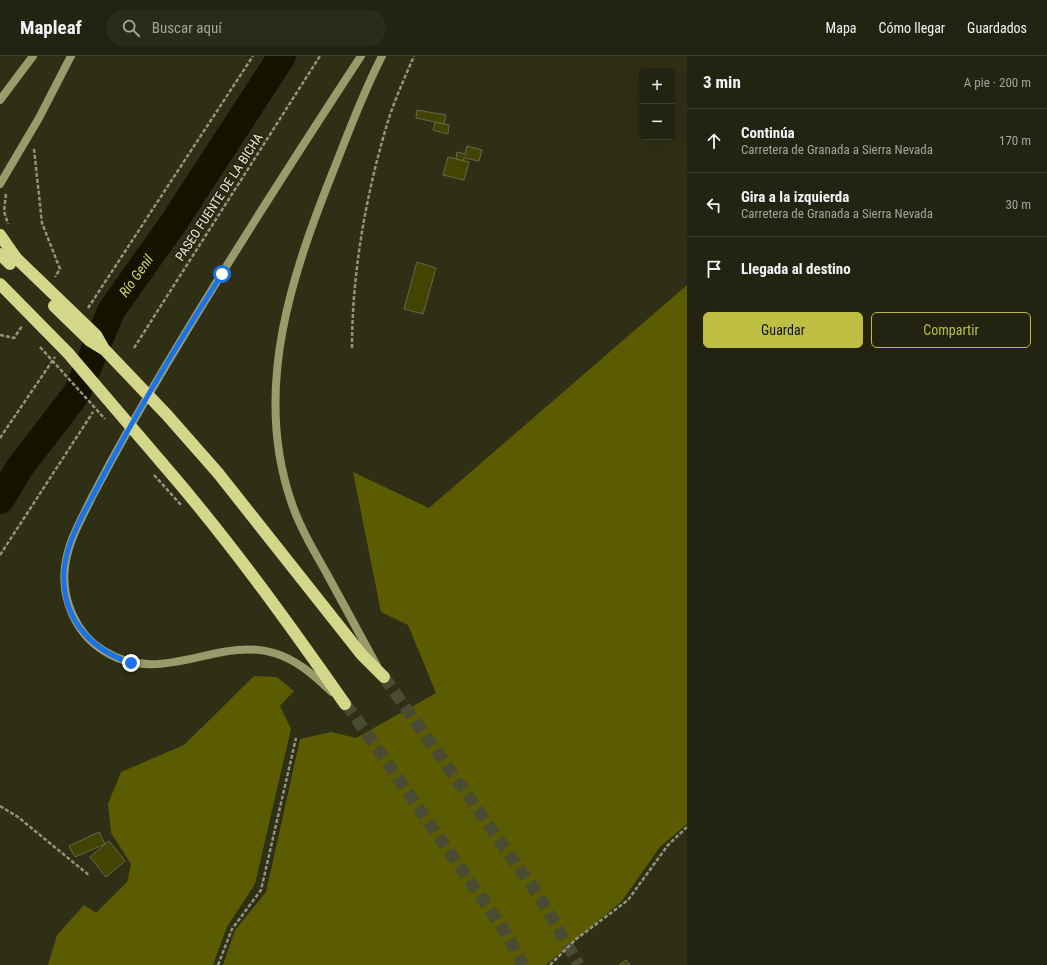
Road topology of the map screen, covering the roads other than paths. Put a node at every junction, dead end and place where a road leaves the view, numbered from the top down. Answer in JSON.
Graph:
{"nodes":[{"id":1,"x":33,"y":56,"type":"edge"},
{"id":2,"x":71,"y":56,"type":"edge"},
{"id":3,"x":361,"y":56,"type":"edge"},
{"id":4,"x":382,"y":56,"type":"edge"},
{"id":5,"x":0,"y":100,"type":"edge"},
{"id":6,"x":0,"y":184,"type":"edge"},
{"id":7,"x":5,"y":232,"type":"edge"},
{"id":8,"x":0,"y":254,"type":"edge"},
{"id":9,"x":13,"y":261,"type":"junction"},
{"id":10,"x":0,"y":284,"type":"edge"},
{"id":11,"x":384,"y":677,"type":"joint"},
{"id":12,"x":344,"y":704,"type":"joint"}],
"edges":[{"from":1,"to":5,"type":"main road"},
{"from":2,"to":6,"type":"main road"},
{"from":3,"to":12,"type":"main road"},
{"from":4,"to":11,"type":"main road"},
{"from":7,"to":9,"type":"highway"},
{"from":8,"to":9,"type":"highway"},
{"from":9,"to":11,"type":"highway","bridge":true},
{"from":10,"to":12,"type":"highway","bridge":true}]}
